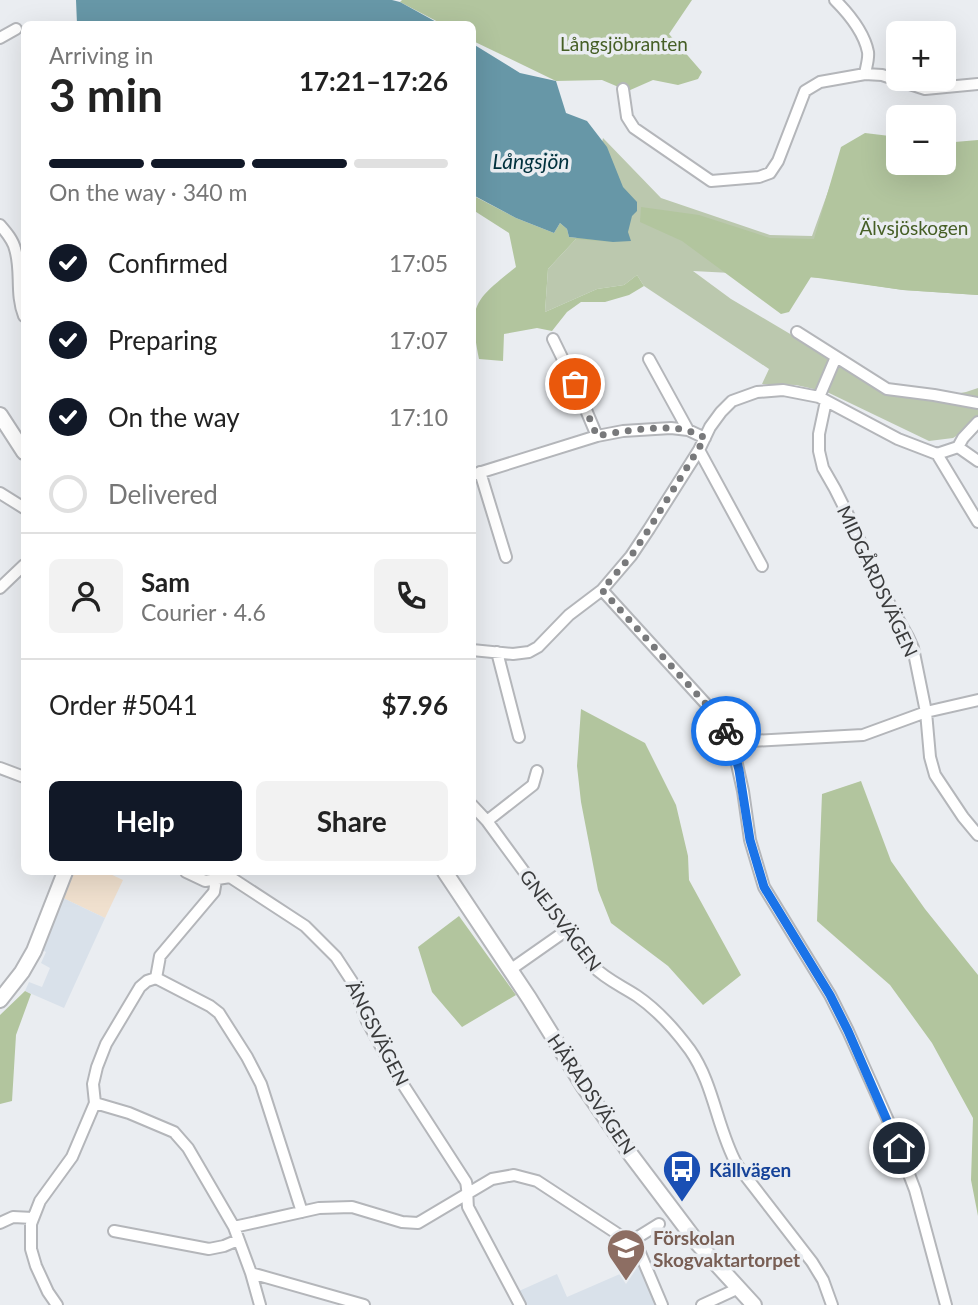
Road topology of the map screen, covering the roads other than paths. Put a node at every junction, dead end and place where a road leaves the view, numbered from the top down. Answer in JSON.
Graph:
{"nodes":[{"id":1,"x":835,"y":0,"type":"edge"},
{"id":2,"x":16,"y":29,"type":"dead end"},
{"id":3,"x":0,"y":38,"type":"edge"},
{"id":4,"x":864,"y":74,"type":"junction"},
{"id":5,"x":978,"y":84,"type":"edge"},
{"id":6,"x":623,"y":89,"type":"dead end"},
{"id":7,"x":0,"y":225,"type":"edge"},
{"id":8,"x":21,"y":306,"type":"edge"},
{"id":9,"x":797,"y":332,"type":"dead end"},
{"id":10,"x":553,"y":339,"type":"dead end"},
{"id":11,"x":836,"y":358,"type":"junction"},
{"id":12,"x":649,"y":359,"type":"dead end"},
{"id":13,"x":822,"y":399,"type":"junction"},
{"id":14,"x":978,"y":403,"type":"edge"},
{"id":15,"x":0,"y":415,"type":"edge"},
{"id":16,"x":978,"y":422,"type":"edge"},
{"id":17,"x":688,"y":430,"type":"junction"},
{"id":18,"x":597,"y":436,"type":"junction"},
{"id":19,"x":705,"y":438,"type":"junction"},
{"id":20,"x":21,"y":447,"type":"edge"},
{"id":21,"x":958,"y":447,"type":"junction"},
{"id":22,"x":699,"y":450,"type":"junction"},
{"id":23,"x":937,"y":454,"type":"junction"},
{"id":24,"x":978,"y":461,"type":"edge"},
{"id":25,"x":476,"y":474,"type":"edge"},
{"id":26,"x":0,"y":493,"type":"edge"},
{"id":27,"x":21,"y":506,"type":"edge"},
{"id":28,"x":978,"y":522,"type":"edge"},
{"id":29,"x":506,"y":557,"type":"dead end"},
{"id":30,"x":762,"y":566,"type":"dead end"},
{"id":31,"x":21,"y":568,"type":"edge"},
{"id":32,"x":0,"y":588,"type":"edge"},
{"id":33,"x":602,"y":590,"type":"junction"},
{"id":34,"x":476,"y":650,"type":"edge"},
{"id":35,"x":498,"y":652,"type":"junction"},
{"id":36,"x":978,"y":700,"type":"edge"},
{"id":37,"x":926,"y":712,"type":"junction"},
{"id":38,"x":519,"y":737,"type":"dead end"},
{"id":39,"x":732,"y":742,"type":"junction"},
{"id":40,"x":0,"y":768,"type":"edge"},
{"id":41,"x":537,"y":771,"type":"dead end"},
{"id":42,"x":21,"y":776,"type":"edge"},
{"id":43,"x":476,"y":809,"type":"edge"},
{"id":44,"x":487,"y":821,"type":"junction"},
{"id":45,"x":978,"y":835,"type":"edge"},
{"id":46,"x":64,"y":875,"type":"edge"},
{"id":47,"x":192,"y":875,"type":"edge"},
{"id":48,"x":231,"y":875,"type":"edge"},
{"id":49,"x":235,"y":875,"type":"edge"},
{"id":50,"x":447,"y":875,"type":"edge"},
{"id":51,"x":216,"y":880,"type":"junction"},
{"id":52,"x":567,"y":930,"type":"junction"},
{"id":53,"x":510,"y":970,"type":"junction"},
{"id":54,"x":156,"y":978,"type":"junction"},
{"id":55,"x":0,"y":1000,"type":"edge"},
{"id":56,"x":95,"y":1102,"type":"junction"},
{"id":57,"x":467,"y":1195,"type":"junction"},
{"id":58,"x":302,"y":1212,"type":"junction"},
{"id":59,"x":33,"y":1218,"type":"junction"},
{"id":60,"x":0,"y":1222,"type":"edge"},
{"id":61,"x":659,"y":1224,"type":"dead end"},
{"id":62,"x":234,"y":1227,"type":"junction"},
{"id":63,"x":114,"y":1231,"type":"dead end"},
{"id":64,"x":238,"y":1240,"type":"junction"},
{"id":65,"x":630,"y":1242,"type":"junction"},
{"id":66,"x":251,"y":1273,"type":"junction"},
{"id":67,"x":739,"y":1289,"type":"junction"},
{"id":68,"x":57,"y":1305,"type":"edge"},
{"id":69,"x":260,"y":1305,"type":"edge"},
{"id":70,"x":364,"y":1305,"type":"edge"},
{"id":71,"x":520,"y":1305,"type":"edge"},
{"id":72,"x":662,"y":1305,"type":"edge"},
{"id":73,"x":702,"y":1305,"type":"edge"},
{"id":74,"x":754,"y":1305,"type":"edge"},
{"id":75,"x":832,"y":1305,"type":"edge"},
{"id":76,"x":946,"y":1305,"type":"edge"}],
"edges":[{"from":1,"to":4,"type":"street"},
{"from":2,"to":3,"type":"street"},
{"from":4,"to":5,"type":"street"},
{"from":4,"to":6,"type":"street"},
{"from":7,"to":8,"type":"street"},
{"from":9,"to":11,"type":"street"},
{"from":10,"to":18,"type":"street"},
{"from":11,"to":13,"type":"street","name":"MIDGÅRDSVÄGEN"},
{"from":11,"to":14,"type":"street"},
{"from":12,"to":17,"type":"street"},
{"from":13,"to":19,"type":"street"},
{"from":13,"to":23,"type":"street"},
{"from":13,"to":37,"type":"street","name":"MIDGÅRDSVÄGEN"},
{"from":15,"to":20,"type":"street"},
{"from":16,"to":21,"type":"street"},
{"from":17,"to":18,"type":"street"},
{"from":17,"to":19,"type":"street"},
{"from":18,"to":25,"type":"street"},
{"from":19,"to":22,"type":"street"},
{"from":21,"to":23,"type":"street"},
{"from":21,"to":24,"type":"street"},
{"from":22,"to":30,"type":"street"},
{"from":22,"to":33,"type":"street"},
{"from":23,"to":28,"type":"street"},
{"from":25,"to":29,"type":"street"},
{"from":26,"to":27,"type":"street"},
{"from":31,"to":32,"type":"street"},
{"from":33,"to":35,"type":"street"},
{"from":33,"to":39,"type":"street"},
{"from":34,"to":35,"type":"street"},
{"from":35,"to":38,"type":"street"},
{"from":36,"to":37,"type":"street"},
{"from":37,"to":39,"type":"street"},
{"from":37,"to":45,"type":"street","name":"MIDGÅRDSVÄGEN"},
{"from":39,"to":76,"type":"street"},
{"from":40,"to":42,"type":"street"},
{"from":41,"to":44,"type":"street"},
{"from":43,"to":44,"type":"street","name":"GNEJSVÄGEN"},
{"from":44,"to":52,"type":"street","name":"GNEJSVÄGEN"},
{"from":46,"to":55,"type":"street"},
{"from":47,"to":51,"type":"street","name":"ÄNGSVÄGEN"},
{"from":48,"to":51,"type":"street","name":"ÄNGSVÄGEN"},
{"from":49,"to":57,"type":"street","name":"ÄNGSVÄGEN"},
{"from":50,"to":53,"type":"street","name":"HÄRADSVÄGEN"},
{"from":51,"to":54,"type":"street"},
{"from":52,"to":53,"type":"street"},
{"from":52,"to":75,"type":"street","name":"GNEJSVÄGEN"},
{"from":53,"to":67,"type":"street","name":"HÄRADSVÄGEN"},
{"from":54,"to":56,"type":"street"},
{"from":54,"to":58,"type":"street"},
{"from":56,"to":59,"type":"street"},
{"from":56,"to":62,"type":"street"},
{"from":57,"to":58,"type":"street"},
{"from":57,"to":65,"type":"street"},
{"from":57,"to":71,"type":"street","name":"ÄNGSVÄGEN"},
{"from":58,"to":62,"type":"street"},
{"from":59,"to":60,"type":"street"},
{"from":59,"to":68,"type":"street"},
{"from":61,"to":65,"type":"street"},
{"from":62,"to":64,"type":"street"},
{"from":63,"to":64,"type":"street"},
{"from":64,"to":66,"type":"street"},
{"from":65,"to":72,"type":"street"},
{"from":66,"to":69,"type":"street"},
{"from":66,"to":70,"type":"street"},
{"from":67,"to":73,"type":"street"},
{"from":67,"to":74,"type":"street","name":"HÄRADSVÄGEN"}]}
